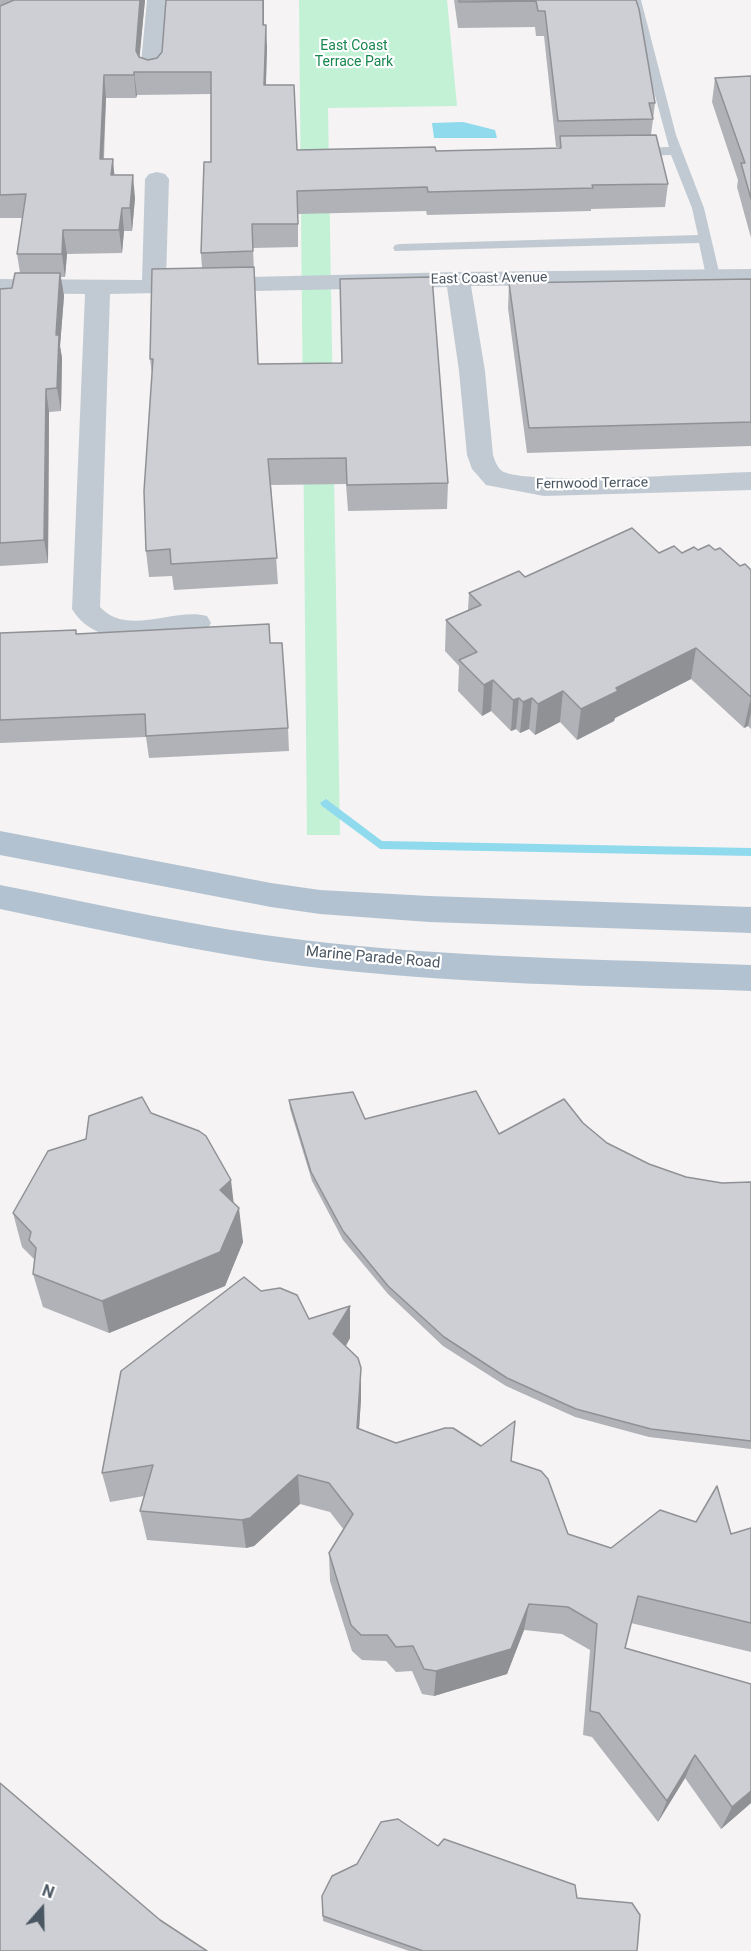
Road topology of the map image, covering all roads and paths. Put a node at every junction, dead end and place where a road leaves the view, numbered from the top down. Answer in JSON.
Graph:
{"nodes":[{"id":1,"x":157,"y":0,"type":"edge"},
{"id":2,"x":635,"y":0,"type":"edge"},
{"id":3,"x":151,"y":74,"type":"edge"},
{"id":4,"x":676,"y":151,"type":"junction"},
{"id":5,"x":617,"y":152,"type":"edge"},
{"id":6,"x":158,"y":179,"type":"dead end"},
{"id":7,"x":705,"y":239,"type":"junction"},
{"id":8,"x":400,"y":248,"type":"dead end"},
{"id":9,"x":713,"y":276,"type":"junction"},
{"id":10,"x":751,"y":276,"type":"edge"},
{"id":11,"x":458,"y":279,"type":"junction"},
{"id":12,"x":98,"y":285,"type":"junction"},
{"id":13,"x":0,"y":286,"type":"edge"},
{"id":14,"x":154,"y":287,"type":"junction"},
{"id":15,"x":751,"y":481,"type":"edge"},
{"id":16,"x":197,"y":623,"type":"dead end"},
{"id":17,"x":0,"y":843,"type":"edge"},
{"id":18,"x":0,"y":897,"type":"edge"},
{"id":19,"x":751,"y":921,"type":"edge"},
{"id":20,"x":751,"y":978,"type":"edge"}],
"edges":[{"from":1,"to":3,"type":"street"},
{"from":2,"to":4,"type":"lane"},
{"from":4,"to":5,"type":"lane"},
{"from":4,"to":7,"type":"lane"},
{"from":6,"to":14,"type":"street"},
{"from":7,"to":8,"type":"lane"},
{"from":7,"to":9,"type":"lane"},
{"from":9,"to":10,"type":"street","name":"East Coast Avenue"},
{"from":9,"to":11,"type":"street","name":"East Coast Avenue"},
{"from":11,"to":14,"type":"street","name":"East Coast Avenue"},
{"from":11,"to":15,"type":"street","name":"Fernwood Terrace"},
{"from":12,"to":13,"type":"street","name":"East Coast Avenue"},
{"from":12,"to":14,"type":"street","name":"East Coast Avenue"},
{"from":12,"to":16,"type":"street"},
{"from":17,"to":19,"type":"main road"},
{"from":18,"to":20,"type":"main road","name":"Marine Parade Road"}]}
